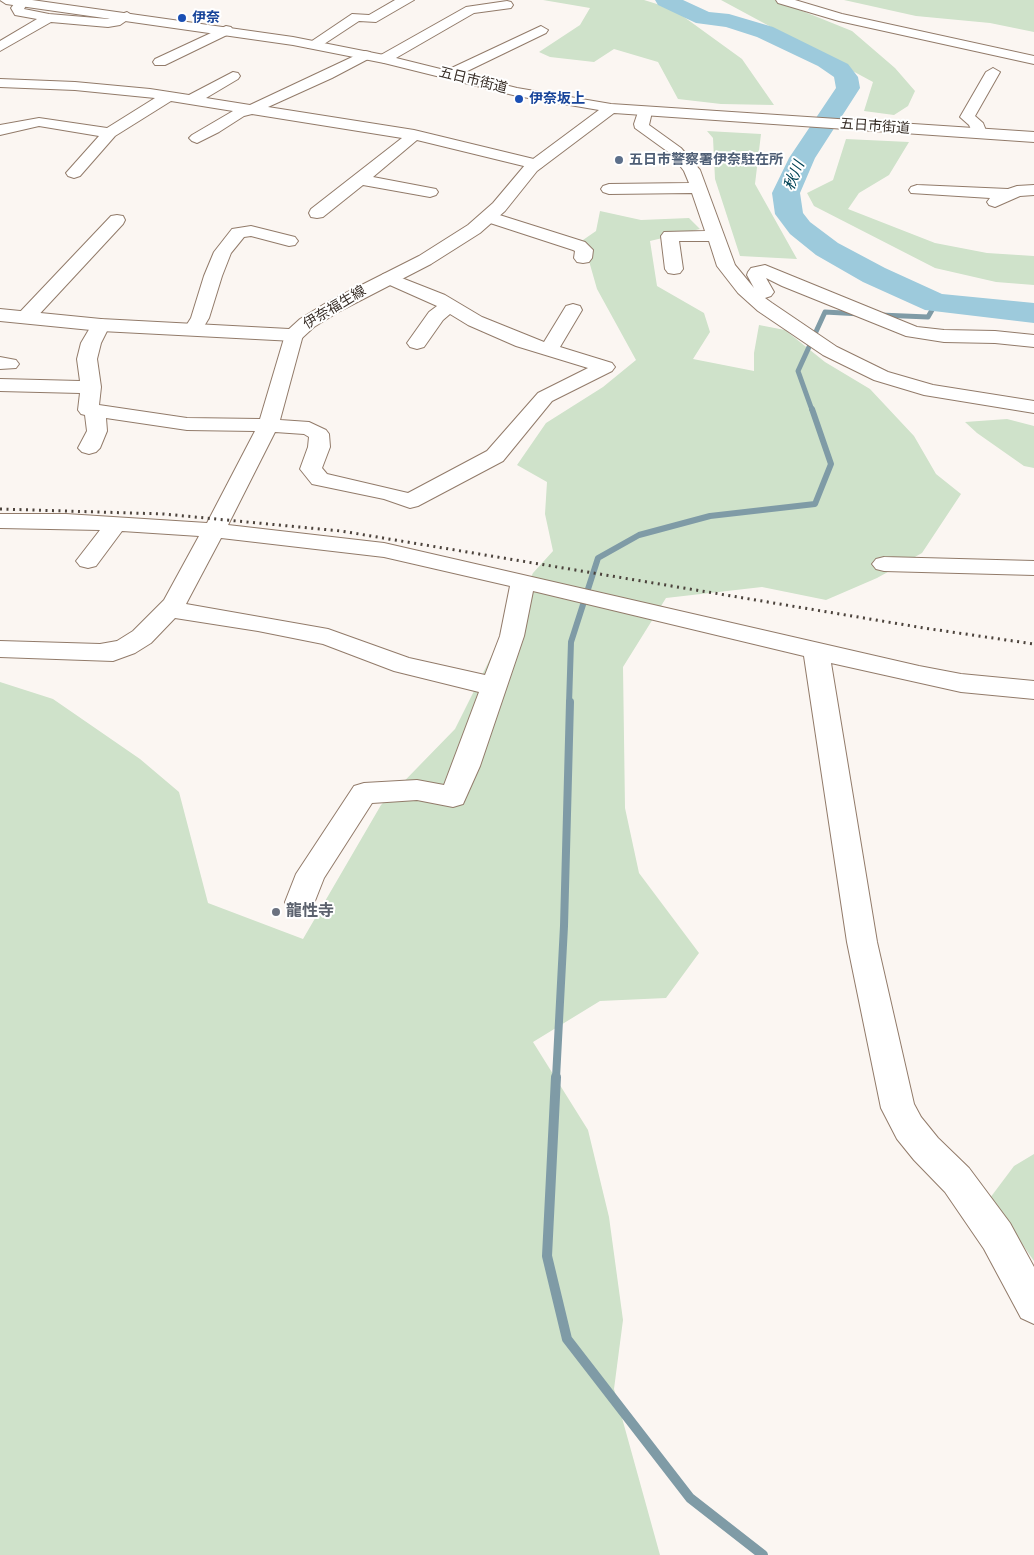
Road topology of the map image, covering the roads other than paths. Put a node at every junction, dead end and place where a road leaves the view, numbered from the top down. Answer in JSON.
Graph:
{"nodes":[{"id":1,"x":408,"y":0,"type":"edge"},
{"id":2,"x":782,"y":0,"type":"edge"},
{"id":3,"x":12,"y":1,"type":"edge"},
{"id":4,"x":507,"y":6,"type":"dead end"},
{"id":5,"x":127,"y":16,"type":"junction"},
{"id":6,"x":49,"y":18,"type":"junction"},
{"id":7,"x":226,"y":30,"type":"junction"},
{"id":8,"x":541,"y":30,"type":"dead end"},
{"id":9,"x":895,"y":30,"type":"junction"},
{"id":10,"x":883,"y":40,"type":"dead end"},
{"id":11,"x":956,"y":43,"type":"junction"},
{"id":12,"x":314,"y":45,"type":"junction"},
{"id":13,"x":0,"y":47,"type":"edge"},
{"id":14,"x":365,"y":55,"type":"junction"},
{"id":15,"x":947,"y":57,"type":"dead end"},
{"id":16,"x":384,"y":60,"type":"junction"},
{"id":17,"x":1034,"y":60,"type":"edge"},
{"id":18,"x":160,"y":62,"type":"dead end"},
{"id":19,"x":993,"y":72,"type":"dead end"},
{"id":20,"x":448,"y":75,"type":"junction"},
{"id":21,"x":233,"y":76,"type":"dead end"},
{"id":22,"x":0,"y":83,"type":"edge"},
{"id":23,"x":168,"y":96,"type":"junction"},
{"id":24,"x":191,"y":100,"type":"junction"},
{"id":25,"x":611,"y":108,"type":"junction"},
{"id":26,"x":252,"y":109,"type":"junction"},
{"id":27,"x":645,"y":112,"type":"junction"},
{"id":28,"x":0,"y":130,"type":"edge"},
{"id":29,"x":110,"y":133,"type":"junction"},
{"id":30,"x":979,"y":134,"type":"junction"},
{"id":31,"x":414,"y":135,"type":"junction"},
{"id":32,"x":1034,"y":137,"type":"edge"},
{"id":33,"x":197,"y":138,"type":"dead end"},
{"id":34,"x":536,"y":164,"type":"junction"},
{"id":35,"x":74,"y":173,"type":"dead end"},
{"id":36,"x":360,"y":180,"type":"junction"},
{"id":37,"x":698,"y":188,"type":"junction"},
{"id":38,"x":608,"y":189,"type":"dead end"},
{"id":39,"x":917,"y":190,"type":"dead end"},
{"id":40,"x":1034,"y":190,"type":"edge"},
{"id":41,"x":430,"y":192,"type":"dead end"},
{"id":42,"x":1012,"y":194,"type":"junction"},
{"id":43,"x":978,"y":210,"type":"dead end"},
{"id":44,"x":317,"y":213,"type":"dead end"},
{"id":45,"x":490,"y":217,"type":"junction"},
{"id":46,"x":117,"y":220,"type":"dead end"},
{"id":47,"x":714,"y":236,"type":"junction"},
{"id":48,"x":289,"y":241,"type":"dead end"},
{"id":49,"x":583,"y":258,"type":"dead end"},
{"id":50,"x":674,"y":269,"type":"dead end"},
{"id":51,"x":389,"y":278,"type":"junction"},
{"id":52,"x":752,"y":296,"type":"junction"},
{"id":53,"x":449,"y":305,"type":"junction"},
{"id":54,"x":573,"y":310,"type":"dead end"},
{"id":55,"x":0,"y":315,"type":"edge"},
{"id":56,"x":26,"y":317,"type":"junction"},
{"id":57,"x":100,"y":325,"type":"junction"},
{"id":58,"x":193,"y":329,"type":"junction"},
{"id":59,"x":294,"y":335,"type":"junction"},
{"id":60,"x":1034,"y":341,"type":"edge"},
{"id":61,"x":417,"y":343,"type":"dead end"},
{"id":62,"x":549,"y":350,"type":"junction"},
{"id":63,"x":0,"y":385,"type":"edge"},
{"id":64,"x":91,"y":387,"type":"junction"},
{"id":65,"x":1034,"y":407,"type":"edge"},
{"id":66,"x":95,"y":411,"type":"junction"},
{"id":67,"x":268,"y":425,"type":"junction"},
{"id":68,"x":89,"y":448,"type":"dead end"},
{"id":69,"x":0,"y":521,"type":"edge"},
{"id":70,"x":116,"y":524,"type":"junction"},
{"id":71,"x":213,"y":530,"type":"junction"},
{"id":72,"x":88,"y":561,"type":"dead end"},
{"id":73,"x":884,"y":564,"type":"dead end"},
{"id":74,"x":1034,"y":568,"type":"edge"},
{"id":75,"x":522,"y":581,"type":"junction"},
{"id":76,"x":169,"y":609,"type":"junction"},
{"id":77,"x":0,"y":649,"type":"edge"},
{"id":78,"x":816,"y":652,"type":"junction"},
{"id":79,"x":493,"y":686,"type":"junction"},
{"id":80,"x":1034,"y":690,"type":"edge"},
{"id":81,"x":300,"y":902,"type":"dead end"},
{"id":82,"x":1034,"y":1305,"type":"edge"}],
"edges":[{"from":1,"to":12,"type":"street"},
{"from":2,"to":9,"type":"street"},
{"from":3,"to":5,"type":"street","name":"五日市街道"},
{"from":3,"to":6,"type":"street"},
{"from":4,"to":16,"type":"street"},
{"from":5,"to":6,"type":"street"},
{"from":5,"to":7,"type":"street","name":"五日市街道"},
{"from":6,"to":13,"type":"street"},
{"from":7,"to":12,"type":"street","name":"五日市街道"},
{"from":7,"to":18,"type":"street"},
{"from":8,"to":20,"type":"street"},
{"from":9,"to":10,"type":"street"},
{"from":9,"to":11,"type":"street"},
{"from":11,"to":15,"type":"street"},
{"from":11,"to":17,"type":"street"},
{"from":12,"to":14,"type":"street","name":"五日市街道"},
{"from":14,"to":16,"type":"street","name":"五日市街道"},
{"from":14,"to":26,"type":"street"},
{"from":16,"to":20,"type":"street","name":"五日市街道"},
{"from":19,"to":30,"type":"street"},
{"from":20,"to":25,"type":"street","name":"五日市街道"},
{"from":21,"to":24,"type":"street"},
{"from":22,"to":23,"type":"street"},
{"from":23,"to":24,"type":"street"},
{"from":23,"to":29,"type":"street"},
{"from":24,"to":26,"type":"street"},
{"from":25,"to":27,"type":"street","name":"五日市街道"},
{"from":25,"to":34,"type":"street","name":"伊奈福生線"},
{"from":26,"to":31,"type":"street"},
{"from":26,"to":33,"type":"street"},
{"from":27,"to":30,"type":"street","name":"五日市街道"},
{"from":27,"to":37,"type":"street"},
{"from":28,"to":29,"type":"street"},
{"from":29,"to":35,"type":"street"},
{"from":30,"to":32,"type":"street","name":"五日市街道"},
{"from":31,"to":34,"type":"street"},
{"from":31,"to":36,"type":"street"},
{"from":34,"to":45,"type":"street","name":"伊奈福生線"},
{"from":36,"to":41,"type":"street"},
{"from":36,"to":44,"type":"street"},
{"from":37,"to":38,"type":"street"},
{"from":37,"to":47,"type":"street"},
{"from":39,"to":42,"type":"street"},
{"from":40,"to":42,"type":"street"},
{"from":42,"to":43,"type":"street"},
{"from":45,"to":49,"type":"street"},
{"from":45,"to":51,"type":"street","name":"伊奈福生線"},
{"from":46,"to":56,"type":"street"},
{"from":47,"to":50,"type":"street"},
{"from":47,"to":52,"type":"street"},
{"from":48,"to":58,"type":"street"},
{"from":51,"to":53,"type":"street"},
{"from":51,"to":59,"type":"street","name":"伊奈福生線"},
{"from":52,"to":60,"type":"street"},
{"from":52,"to":65,"type":"street"},
{"from":53,"to":61,"type":"street"},
{"from":53,"to":62,"type":"street"},
{"from":54,"to":62,"type":"street"},
{"from":55,"to":56,"type":"street","name":"伊奈福生線"},
{"from":56,"to":57,"type":"street","name":"伊奈福生線"},
{"from":57,"to":58,"type":"street","name":"伊奈福生線"},
{"from":57,"to":64,"type":"street"},
{"from":58,"to":59,"type":"street","name":"伊奈福生線"},
{"from":59,"to":67,"type":"street"},
{"from":62,"to":67,"type":"street"},
{"from":63,"to":64,"type":"street"},
{"from":64,"to":66,"type":"street"},
{"from":66,"to":67,"type":"street"},
{"from":66,"to":68,"type":"street"},
{"from":67,"to":71,"type":"street"},
{"from":69,"to":70,"type":"street"},
{"from":70,"to":71,"type":"street"},
{"from":70,"to":72,"type":"street"},
{"from":71,"to":75,"type":"street"},
{"from":71,"to":76,"type":"street"},
{"from":73,"to":74,"type":"street"},
{"from":75,"to":78,"type":"street"},
{"from":75,"to":79,"type":"street"},
{"from":76,"to":77,"type":"street"},
{"from":76,"to":79,"type":"street"},
{"from":78,"to":80,"type":"street"},
{"from":78,"to":82,"type":"street"},
{"from":79,"to":81,"type":"street"}]}
